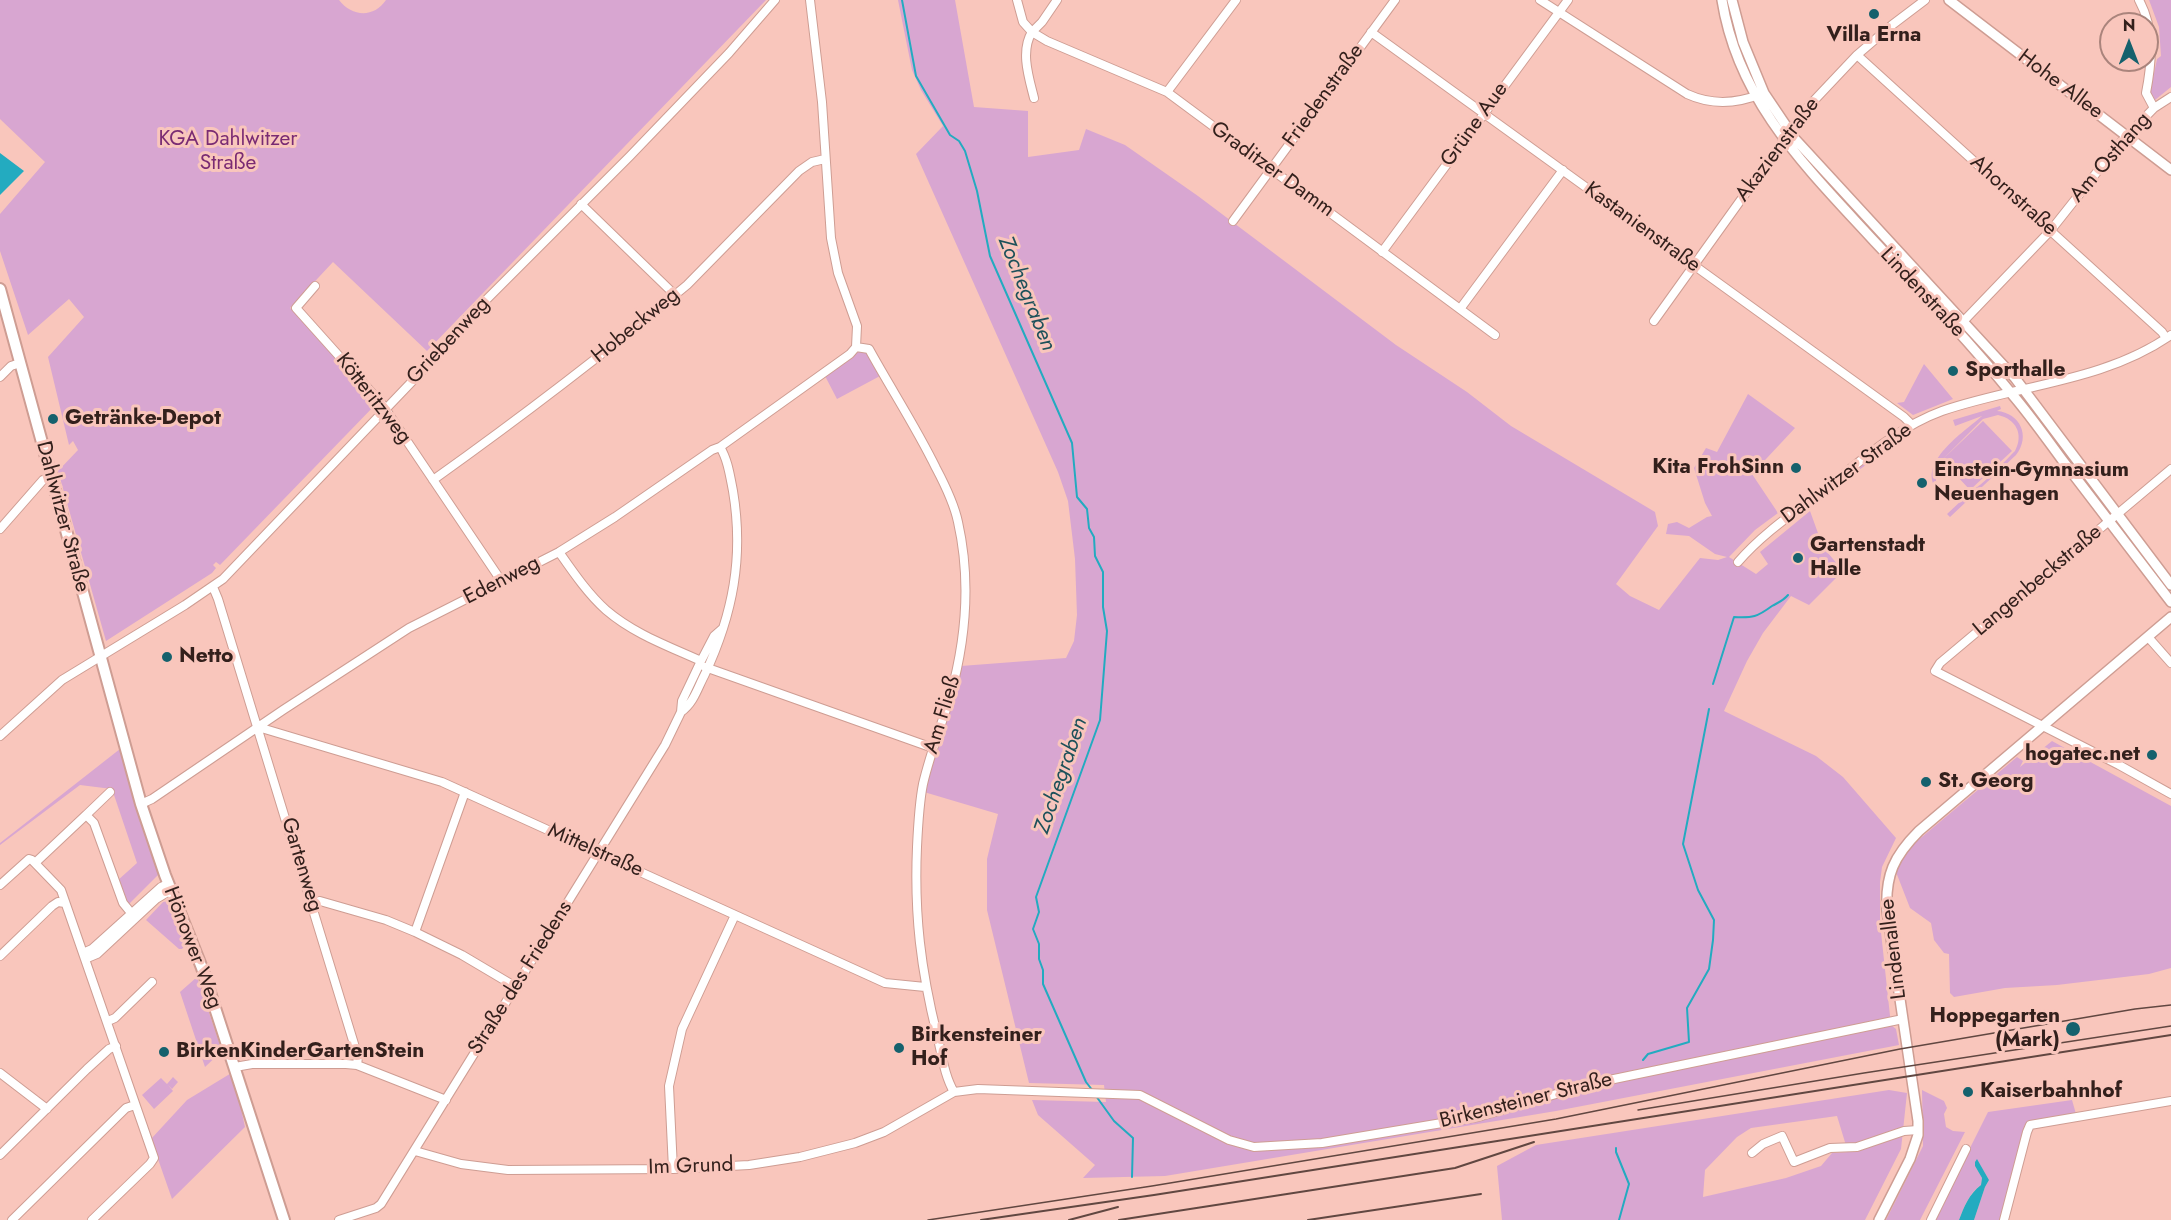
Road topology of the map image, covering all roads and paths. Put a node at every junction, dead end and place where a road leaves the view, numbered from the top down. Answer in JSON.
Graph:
{"nodes":[{"id":1,"x":775,"y":0,"type":"edge"},
{"id":2,"x":810,"y":0,"type":"edge"},
{"id":3,"x":1017,"y":0,"type":"edge"},
{"id":4,"x":1057,"y":0,"type":"edge"},
{"id":5,"x":1236,"y":0,"type":"edge"},
{"id":6,"x":1395,"y":0,"type":"edge"},
{"id":7,"x":1540,"y":0,"type":"edge"},
{"id":8,"x":1568,"y":0,"type":"edge"},
{"id":9,"x":1722,"y":0,"type":"edge"},
{"id":10,"x":1732,"y":0,"type":"edge"},
{"id":11,"x":1925,"y":0,"type":"edge"},
{"id":12,"x":1948,"y":0,"type":"edge"},
{"id":13,"x":2139,"y":0,"type":"edge"},
{"id":14,"x":1558,"y":12,"type":"junction"},
{"id":15,"x":1032,"y":32,"type":"junction"},
{"id":16,"x":1371,"y":32,"type":"junction"},
{"id":17,"x":1857,"y":55,"type":"junction"},
{"id":18,"x":1167,"y":92,"type":"junction"},
{"id":19,"x":1760,"y":95,"type":"junction"},
{"id":20,"x":1034,"y":98,"type":"dead end"},
{"id":21,"x":2171,"y":98,"type":"edge"},
{"id":22,"x":2154,"y":108,"type":"junction"},
{"id":23,"x":1483,"y":114,"type":"junction"},
{"id":24,"x":1789,"y":131,"type":"junction"},
{"id":25,"x":2128,"y":136,"type":"junction"},
{"id":26,"x":1783,"y":140,"type":"junction"},
{"id":27,"x":825,"y":159,"type":"junction"},
{"id":28,"x":1270,"y":169,"type":"junction"},
{"id":29,"x":1563,"y":170,"type":"junction"},
{"id":30,"x":2171,"y":170,"type":"edge"},
{"id":31,"x":581,"y":204,"type":"junction"},
{"id":32,"x":1233,"y":221,"type":"dead end"},
{"id":33,"x":2051,"y":230,"type":"junction"},
{"id":34,"x":1382,"y":252,"type":"junction"},
{"id":35,"x":1695,"y":266,"type":"junction"},
{"id":36,"x":315,"y":286,"type":"dead end"},
{"id":37,"x":0,"y":289,"type":"edge"},
{"id":38,"x":675,"y":295,"type":"junction"},
{"id":39,"x":1460,"y":309,"type":"junction"},
{"id":40,"x":1654,"y":321,"type":"dead end"},
{"id":41,"x":1960,"y":326,"type":"junction"},
{"id":42,"x":1495,"y":335,"type":"dead end"},
{"id":43,"x":2169,"y":337,"type":"edge"},
{"id":44,"x":856,"y":346,"type":"junction"},
{"id":45,"x":20,"y":363,"type":"junction"},
{"id":46,"x":0,"y":377,"type":"edge"},
{"id":47,"x":2024,"y":390,"type":"junction"},
{"id":48,"x":2012,"y":393,"type":"junction"},
{"id":49,"x":385,"y":410,"type":"junction"},
{"id":50,"x":1912,"y":425,"type":"junction"},
{"id":51,"x":720,"y":447,"type":"junction"},
{"id":52,"x":2171,"y":469,"type":"edge"},
{"id":53,"x":51,"y":477,"type":"junction"},
{"id":54,"x":433,"y":480,"type":"junction"},
{"id":55,"x":2117,"y":514,"type":"junction"},
{"id":56,"x":2109,"y":521,"type":"junction"},
{"id":57,"x":0,"y":529,"type":"edge"},
{"id":58,"x":559,"y":552,"type":"junction"},
{"id":59,"x":1738,"y":562,"type":"dead end"},
{"id":60,"x":502,"y":582,"type":"junction"},
{"id":61,"x":2171,"y":585,"type":"edge"},
{"id":62,"x":213,"y":587,"type":"junction"},
{"id":63,"x":2171,"y":602,"type":"edge"},
{"id":64,"x":2171,"y":617,"type":"edge"},
{"id":65,"x":2148,"y":637,"type":"junction"},
{"id":66,"x":101,"y":657,"type":"junction"},
{"id":67,"x":2171,"y":663,"type":"edge"},
{"id":68,"x":703,"y":664,"type":"junction"},
{"id":69,"x":2042,"y":726,"type":"junction"},
{"id":70,"x":258,"y":727,"type":"junction"},
{"id":71,"x":0,"y":736,"type":"edge"},
{"id":72,"x":125,"y":745,"type":"joint"},
{"id":73,"x":933,"y":748,"type":"junction"},
{"id":74,"x":110,"y":792,"type":"dead end"},
{"id":75,"x":465,"y":792,"type":"junction"},
{"id":76,"x":2171,"y":794,"type":"edge"},
{"id":77,"x":141,"y":804,"type":"junction"},
{"id":78,"x":86,"y":815,"type":"junction"},
{"id":79,"x":599,"y":853,"type":"junction"},
{"id":80,"x":35,"y":863,"type":"junction"},
{"id":81,"x":0,"y":885,"type":"edge"},
{"id":82,"x":170,"y":887,"type":"junction"},
{"id":83,"x":65,"y":903,"type":"junction"},
{"id":84,"x":312,"y":903,"type":"junction"},
{"id":85,"x":132,"y":914,"type":"junction"},
{"id":86,"x":735,"y":915,"type":"junction"},
{"id":87,"x":415,"y":932,"type":"junction"},
{"id":88,"x":0,"y":956,"type":"edge"},
{"id":89,"x":84,"y":956,"type":"junction"},
{"id":90,"x":152,"y":982,"type":"dead end"},
{"id":91,"x":516,"y":987,"type":"junction"},
{"id":92,"x":925,"y":987,"type":"junction"},
{"id":93,"x":1903,"y":1019,"type":"junction"},
{"id":94,"x":108,"y":1021,"type":"junction"},
{"id":95,"x":116,"y":1046,"type":"junction"},
{"id":96,"x":357,"y":1065,"type":"junction"},
{"id":97,"x":235,"y":1067,"type":"junction"},
{"id":98,"x":0,"y":1073,"type":"edge"},
{"id":99,"x":954,"y":1092,"type":"junction"},
{"id":100,"x":446,"y":1100,"type":"junction"},
{"id":101,"x":2171,"y":1101,"type":"edge"},
{"id":102,"x":135,"y":1105,"type":"junction"},
{"id":103,"x":47,"y":1109,"type":"junction"},
{"id":104,"x":1918,"y":1130,"type":"junction"},
{"id":105,"x":1966,"y":1149,"type":"dead end"},
{"id":106,"x":415,"y":1151,"type":"junction"},
{"id":107,"x":1752,"y":1153,"type":"dead end"},
{"id":108,"x":0,"y":1155,"type":"edge"},
{"id":109,"x":674,"y":1169,"type":"junction"},
{"id":110,"x":12,"y":1220,"type":"edge"},
{"id":111,"x":92,"y":1220,"type":"edge"},
{"id":112,"x":284,"y":1220,"type":"edge"},
{"id":113,"x":339,"y":1220,"type":"edge"},
{"id":114,"x":1879,"y":1220,"type":"edge"},
{"id":115,"x":1931,"y":1220,"type":"edge"},
{"id":116,"x":2004,"y":1220,"type":"edge"}],
"edges":[{"from":1,"to":31,"type":"street","name":"Griebenweg"},
{"from":2,"to":27,"type":"street"},
{"from":3,"to":15,"type":"street"},
{"from":4,"to":15,"type":"street"},
{"from":5,"to":18,"type":"street"},
{"from":6,"to":16,"type":"street","name":"Friedenstraße"},
{"from":7,"to":14,"type":"street"},
{"from":8,"to":14,"type":"street","name":"Grüne Aue"},
{"from":9,"to":19,"type":"street","name":"Lindenstraße"},
{"from":10,"to":19,"type":"street","name":"Lindenstraße"},
{"from":11,"to":17,"type":"street","name":"Akazienstraße"},
{"from":12,"to":25,"type":"street","name":"Hohe Allee"},
{"from":13,"to":22,"type":"street"},
{"from":14,"to":19,"type":"street"},
{"from":14,"to":23,"type":"street","name":"Grüne Aue"},
{"from":15,"to":18,"type":"street","name":"Graditzer Damm"},
{"from":15,"to":20,"type":"street"},
{"from":16,"to":23,"type":"street","name":"Kastanienstraße"},
{"from":16,"to":28,"type":"street","name":"Friedenstraße"},
{"from":17,"to":24,"type":"street","name":"Akazienstraße"},
{"from":17,"to":33,"type":"street","name":"Ahornstraße"},
{"from":18,"to":28,"type":"street","name":"Graditzer Damm"},
{"from":19,"to":24,"type":"street","name":"Lindenstraße"},
{"from":19,"to":26,"type":"street","name":"Lindenstraße"},
{"from":21,"to":22,"type":"street","name":"Am Osthang"},
{"from":22,"to":25,"type":"street","name":"Am Osthang"},
{"from":23,"to":29,"type":"street","name":"Kastanienstraße"},
{"from":23,"to":34,"type":"street","name":"Grüne Aue"},
{"from":24,"to":26,"type":"street","name":"Akazienstraße"},
{"from":24,"to":41,"type":"street","name":"Lindenstraße"},
{"from":25,"to":30,"type":"street","name":"Hohe Allee"},
{"from":25,"to":33,"type":"street","name":"Am Osthang"},
{"from":26,"to":35,"type":"street","name":"Akazienstraße"},
{"from":26,"to":41,"type":"street","name":"Lindenstraße"},
{"from":27,"to":38,"type":"street","name":"Hobeckweg"},
{"from":27,"to":44,"type":"street"},
{"from":28,"to":32,"type":"street","name":"Friedenstraße"},
{"from":28,"to":34,"type":"street","name":"Graditzer Damm"},
{"from":29,"to":35,"type":"street","name":"Kastanienstraße"},
{"from":29,"to":39,"type":"street"},
{"from":31,"to":38,"type":"street"},
{"from":31,"to":49,"type":"street","name":"Griebenweg"},
{"from":33,"to":41,"type":"street","name":"Am Osthang"},
{"from":33,"to":43,"type":"street","name":"Ahornstraße"},
{"from":34,"to":39,"type":"street","name":"Graditzer Damm"},
{"from":35,"to":40,"type":"street","name":"Akazienstraße"},
{"from":35,"to":50,"type":"street","name":"Kastanienstraße"},
{"from":36,"to":49,"type":"street","name":"Kötteritzweg"},
{"from":37,"to":45,"type":"main road","name":"Dahlwitzer Straße"},
{"from":38,"to":54,"type":"street","name":"Hobeckweg"},
{"from":39,"to":42,"type":"street","name":"Graditzer Damm"},
{"from":41,"to":47,"type":"street","name":"Lindenstraße"},
{"from":41,"to":48,"type":"street","name":"Lindenstraße"},
{"from":43,"to":47,"type":"street","name":"Dahlwitzer Straße"},
{"from":44,"to":51,"type":"street","name":"Edenweg"},
{"from":44,"to":73,"type":"street","name":"Am Fließ"},
{"from":45,"to":46,"type":"street"},
{"from":45,"to":53,"type":"main road","name":"Dahlwitzer Straße"},
{"from":47,"to":48,"type":"street","name":"Dahlwitzer Straße"},
{"from":47,"to":55,"type":"street","name":"Lindenstraße"},
{"from":48,"to":50,"type":"street","name":"Dahlwitzer Straße"},
{"from":48,"to":56,"type":"street","name":"Lindenstraße"},
{"from":49,"to":54,"type":"street","name":"Kötteritzweg"},
{"from":49,"to":62,"type":"street","name":"Griebenweg"},
{"from":50,"to":59,"type":"street","name":"Dahlwitzer Straße"},
{"from":51,"to":58,"type":"street","name":"Edenweg"},
{"from":51,"to":68,"type":"street","name":"Straße des Friedens"},
{"from":52,"to":55,"type":"street","name":"Langenbeckstraße"},
{"from":53,"to":57,"type":"street"},
{"from":53,"to":66,"type":"main road","name":"Dahlwitzer Straße"},
{"from":54,"to":60,"type":"street","name":"Kötteritzweg"},
{"from":55,"to":56,"type":"street","name":"Langenbeckstraße"},
{"from":55,"to":61,"type":"street","name":"Lindenstraße"},
{"from":56,"to":63,"type":"street","name":"Lindenstraße"},
{"from":56,"to":69,"type":"street","name":"Langenbeckstraße"},
{"from":58,"to":60,"type":"street","name":"Edenweg"},
{"from":58,"to":68,"type":"street"},
{"from":60,"to":70,"type":"street","name":"Edenweg"},
{"from":62,"to":66,"type":"street","name":"Griebenweg"},
{"from":62,"to":70,"type":"street","name":"Gartenweg"},
{"from":64,"to":65,"type":"street","name":"Lindenallee"},
{"from":65,"to":67,"type":"street"},
{"from":65,"to":69,"type":"street","name":"Lindenallee"},
{"from":66,"to":71,"type":"street","name":"Griebenweg"},
{"from":66,"to":72,"type":"main road","name":"Dahlwitzer Straße"},
{"from":68,"to":73,"type":"street"},
{"from":68,"to":79,"type":"street","name":"Straße des Friedens"},
{"from":69,"to":76,"type":"street"},
{"from":69,"to":93,"type":"street","name":"Lindenallee"},
{"from":70,"to":75,"type":"street","name":"Mittelstraße"},
{"from":70,"to":77,"type":"street","name":"Edenweg"},
{"from":70,"to":84,"type":"street","name":"Gartenweg"},
{"from":72,"to":77,"type":"main road","name":"Hönower Weg"},
{"from":73,"to":92,"type":"street","name":"Am Fließ"},
{"from":74,"to":78,"type":"street"},
{"from":75,"to":79,"type":"street","name":"Mittelstraße"},
{"from":75,"to":87,"type":"street"},
{"from":77,"to":82,"type":"main road","name":"Hönower Weg"},
{"from":78,"to":80,"type":"street"},
{"from":78,"to":85,"type":"street"},
{"from":79,"to":86,"type":"street","name":"Mittelstraße"},
{"from":79,"to":91,"type":"street","name":"Straße des Friedens"},
{"from":80,"to":81,"type":"street"},
{"from":80,"to":83,"type":"street"},
{"from":82,"to":85,"type":"street"},
{"from":82,"to":89,"type":"street"},
{"from":82,"to":97,"type":"main road","name":"Hönower Weg"},
{"from":83,"to":88,"type":"street"},
{"from":83,"to":89,"type":"street"},
{"from":84,"to":87,"type":"street"},
{"from":84,"to":96,"type":"street","name":"Gartenweg"},
{"from":85,"to":89,"type":"street"},
{"from":86,"to":92,"type":"street","name":"Mittelstraße"},
{"from":86,"to":109,"type":"street"},
{"from":87,"to":91,"type":"street"},
{"from":89,"to":94,"type":"street"},
{"from":90,"to":94,"type":"street"},
{"from":91,"to":100,"type":"street","name":"Straße des Friedens"},
{"from":92,"to":99,"type":"street","name":"Am Fließ"},
{"from":93,"to":99,"type":"street","name":"Birkensteiner Straße"},
{"from":93,"to":104,"type":"street","name":"Lindenallee"},
{"from":94,"to":95,"type":"street"},
{"from":95,"to":102,"type":"street"},
{"from":95,"to":103,"type":"street"},
{"from":96,"to":97,"type":"street"},
{"from":96,"to":100,"type":"street"},
{"from":97,"to":112,"type":"main road","name":"Hönower Weg"},
{"from":98,"to":103,"type":"street"},
{"from":99,"to":109,"type":"street","name":"Im Grund"},
{"from":100,"to":106,"type":"street","name":"Straße des Friedens"},
{"from":101,"to":116,"type":"street"},
{"from":102,"to":110,"type":"street"},
{"from":102,"to":111,"type":"street"},
{"from":103,"to":108,"type":"street"},
{"from":104,"to":107,"type":"street"},
{"from":104,"to":114,"type":"street","name":"Lindenallee"},
{"from":105,"to":115,"type":"street"},
{"from":106,"to":109,"type":"street","name":"Im Grund"},
{"from":106,"to":113,"type":"street","name":"Straße des Friedens"}]}
